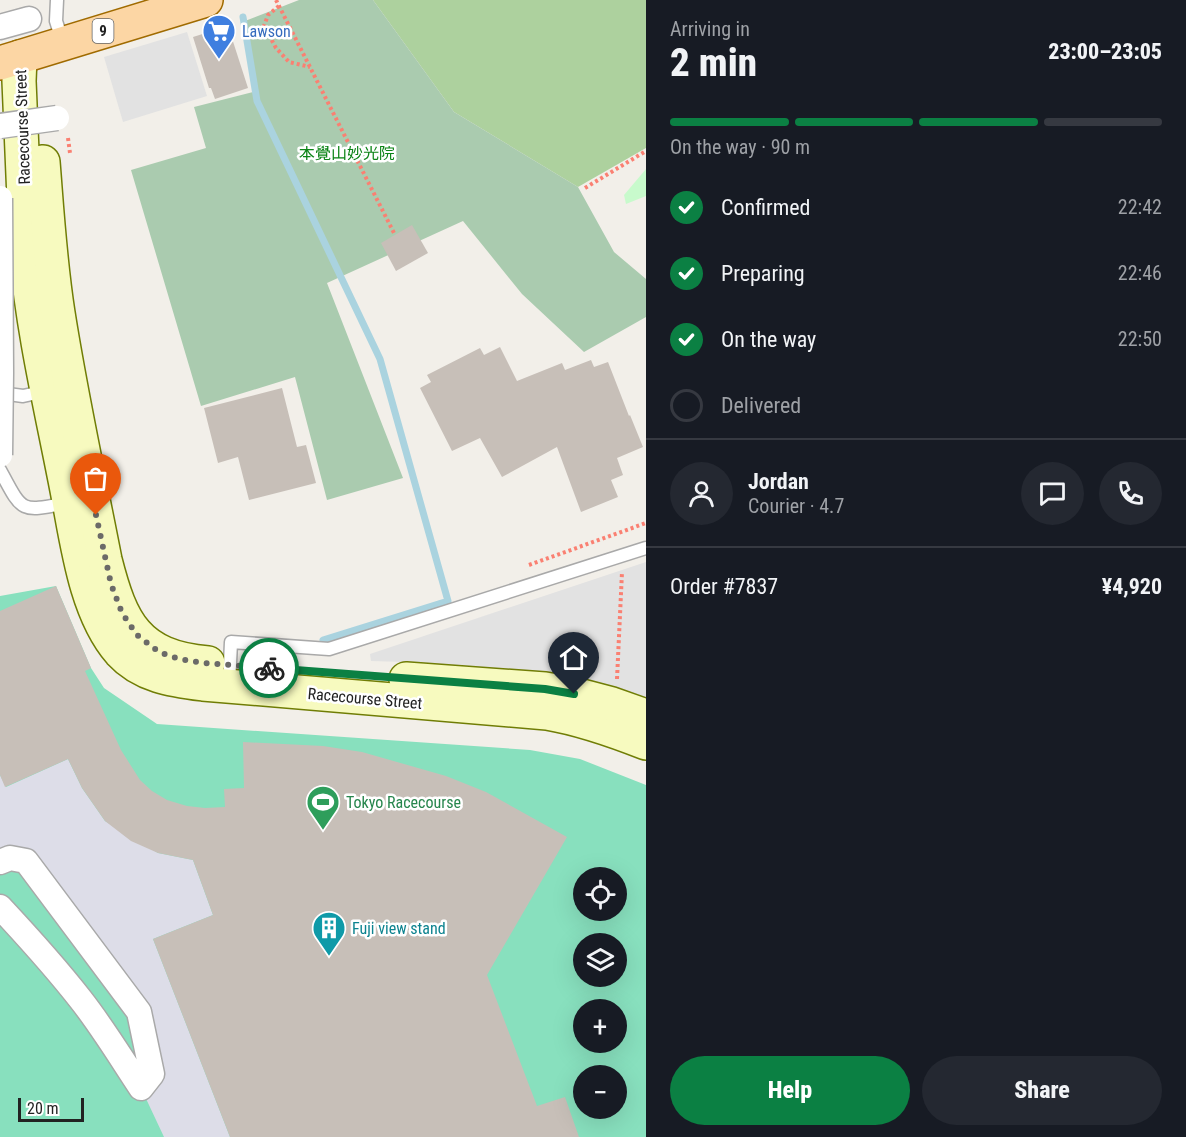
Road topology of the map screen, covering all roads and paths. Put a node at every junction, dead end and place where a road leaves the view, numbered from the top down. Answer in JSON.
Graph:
{"nodes":[{"id":1,"x":57,"y":0,"type":"edge"},
{"id":2,"x":206,"y":0,"type":"edge"},
{"id":3,"x":276,"y":0,"type":"edge"},
{"id":4,"x":279,"y":6,"type":"junction"},
{"id":5,"x":29,"y":19,"type":"dead end"},
{"id":6,"x":0,"y":27,"type":"edge"},
{"id":7,"x":63,"y":44,"type":"junction"},
{"id":8,"x":10,"y":60,"type":"edge"},
{"id":9,"x":311,"y":68,"type":"junction"},
{"id":10,"x":57,"y":118,"type":"dead end"},
{"id":11,"x":0,"y":126,"type":"edge"},
{"id":12,"x":646,"y":151,"type":"edge"},
{"id":13,"x":585,"y":188,"type":"dead end"},
{"id":14,"x":0,"y":198,"type":"edge"},
{"id":15,"x":395,"y":235,"type":"dead end"},
{"id":16,"x":38,"y":251,"type":"junction"},
{"id":17,"x":48,"y":391,"type":"junction"},
{"id":18,"x":0,"y":393,"type":"edge"},
{"id":19,"x":0,"y":455,"type":"edge"},
{"id":20,"x":0,"y":470,"type":"edge"},
{"id":21,"x":70,"y":503,"type":"junction"},
{"id":22,"x":646,"y":523,"type":"edge"},
{"id":23,"x":646,"y":548,"type":"edge"},
{"id":24,"x":623,"y":556,"type":"junction"},
{"id":25,"x":519,"y":569,"type":"dead end"},
{"id":26,"x":229,"y":676,"type":"junction"},
{"id":27,"x":617,"y":688,"type":"dead end"},
{"id":28,"x":646,"y":716,"type":"edge"},
{"id":29,"x":646,"y":743,"type":"edge"},
{"id":30,"x":0,"y":862,"type":"edge"},
{"id":31,"x":0,"y":907,"type":"edge"}],
"edges":[{"from":1,"to":7,"type":"lane"},
{"from":2,"to":7,"type":"main road","number":"9"},
{"from":3,"to":4,"type":"path"},
{"from":4,"to":9,"type":"path"},
{"from":4,"to":9,"type":"path"},
{"from":5,"to":6,"type":"street"},
{"from":7,"to":8,"type":"main road","number":"9"},
{"from":8,"to":16,"type":"street","name":"Racecourse Street"},
{"from":9,"to":15,"type":"path"},
{"from":10,"to":11,"type":"street","bridge":true},
{"from":12,"to":13,"type":"path"},
{"from":14,"to":19,"type":"street","bridge":true},
{"from":16,"to":17,"type":"street","name":"Racecourse Street"},
{"from":16,"to":26,"type":"street","name":"Racecourse Street"},
{"from":17,"to":18,"type":"lane"},
{"from":17,"to":21,"type":"street","name":"Racecourse Street"},
{"from":20,"to":21,"type":"lane"},
{"from":21,"to":26,"type":"street","name":"Racecourse Street"},
{"from":22,"to":25,"type":"path"},
{"from":23,"to":24,"type":"lane"},
{"from":24,"to":26,"type":"lane"},
{"from":24,"to":27,"type":"path"},
{"from":26,"to":28,"type":"street","name":"Racecourse Street"},
{"from":26,"to":29,"type":"street","name":"Racecourse Street"},
{"from":30,"to":31,"type":"street"}]}
